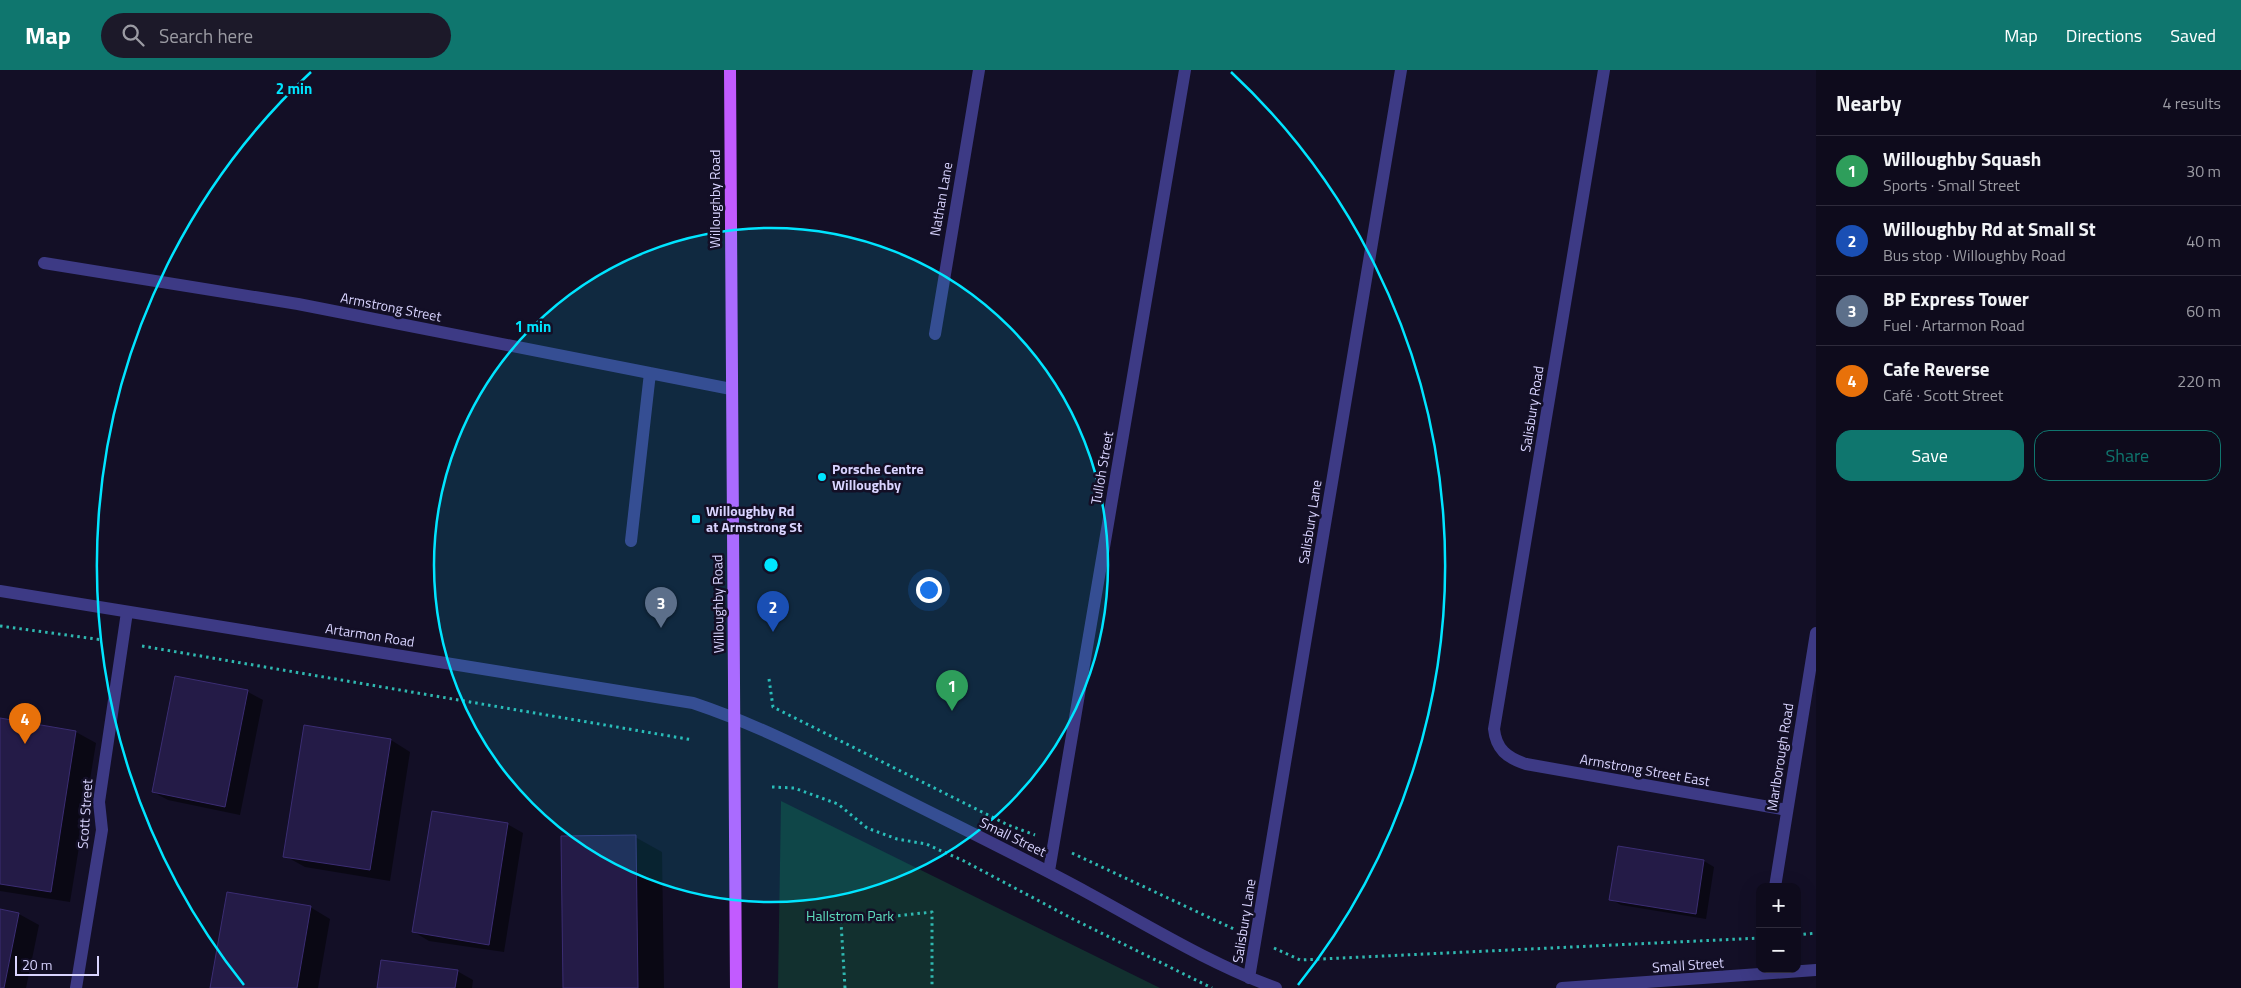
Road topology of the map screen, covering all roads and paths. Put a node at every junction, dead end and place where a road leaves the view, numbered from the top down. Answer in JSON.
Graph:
{"nodes":[{"id":1,"x":730,"y":70,"type":"edge"},
{"id":2,"x":979,"y":70,"type":"edge"},
{"id":3,"x":1185,"y":70,"type":"edge"},
{"id":4,"x":1401,"y":70,"type":"edge"},
{"id":5,"x":1604,"y":70,"type":"edge"},
{"id":6,"x":44,"y":262,"type":"dead end"},
{"id":7,"x":935,"y":334,"type":"dead end"},
{"id":8,"x":650,"y":373,"type":"junction"},
{"id":9,"x":731,"y":389,"type":"junction"},
{"id":10,"x":631,"y":541,"type":"dead end"},
{"id":11,"x":0,"y":591,"type":"edge"},
{"id":12,"x":127,"y":612,"type":"junction"},
{"id":13,"x":0,"y":626,"type":"edge"},
{"id":14,"x":1816,"y":633,"type":"edge"},
{"id":15,"x":122,"y":642,"type":"junction"},
{"id":16,"x":769,"y":679,"type":"dead end"},
{"id":17,"x":772,"y":707,"type":"dead end"},
{"id":18,"x":734,"y":716,"type":"junction"},
{"id":19,"x":693,"y":740,"type":"dead end"},
{"id":20,"x":1501,"y":751,"type":"joint"},
{"id":21,"x":772,"y":787,"type":"dead end"},
{"id":22,"x":1787,"y":810,"type":"junction"},
{"id":23,"x":1049,"y":871,"type":"junction"},
{"id":24,"x":1776,"y":883,"type":"edge"},
{"id":25,"x":1816,"y":933,"type":"edge"},
{"id":26,"x":1801,"y":935,"type":"edge"},
{"id":27,"x":1816,"y":970,"type":"edge"},
{"id":28,"x":1801,"y":971,"type":"edge"},
{"id":29,"x":1756,"y":972,"type":"edge"},
{"id":30,"x":1250,"y":978,"type":"junction"},
{"id":31,"x":76,"y":988,"type":"edge"},
{"id":32,"x":736,"y":988,"type":"edge"},
{"id":33,"x":844,"y":988,"type":"edge"},
{"id":34,"x":932,"y":988,"type":"edge"},
{"id":35,"x":1212,"y":988,"type":"edge"},
{"id":36,"x":1276,"y":988,"type":"edge"},
{"id":37,"x":1562,"y":988,"type":"edge"}],
"edges":[{"from":1,"to":9,"type":"main road","name":"Willoughby Road"},
{"from":2,"to":7,"type":"street","name":"Nathan Lane"},
{"from":3,"to":23,"type":"street","name":"Tulloh Street"},
{"from":4,"to":30,"type":"street","name":"Salisbury Lane"},
{"from":5,"to":20,"type":"street","name":"Salisbury Road"},
{"from":6,"to":8,"type":"street","name":"Armstrong Street"},
{"from":8,"to":9,"type":"street","name":"Armstrong Street"},
{"from":8,"to":10,"type":"street"},
{"from":9,"to":18,"type":"main road","name":"Willoughby Road"},
{"from":11,"to":12,"type":"street","name":"Artarmon Road"},
{"from":12,"to":15,"type":"street","name":"Scott Street"},
{"from":12,"to":18,"type":"street","name":"Artarmon Road"},
{"from":13,"to":15,"type":"path"},
{"from":14,"to":22,"type":"street","name":"Marlborough Road"},
{"from":15,"to":19,"type":"path"},
{"from":15,"to":31,"type":"street","name":"Scott Street"},
{"from":16,"to":17,"type":"path"},
{"from":18,"to":23,"type":"street","name":"Small Street"},
{"from":18,"to":32,"type":"main road","name":"Willoughby Road"},
{"from":20,"to":22,"type":"street","name":"Armstrong Street East"},
{"from":21,"to":35,"type":"path"},
{"from":22,"to":24,"type":"street","name":"Marlborough Road"},
{"from":23,"to":30,"type":"street","name":"Small Street"},
{"from":25,"to":26,"type":"path"},
{"from":27,"to":28,"type":"street","name":"Small Street"},
{"from":29,"to":37,"type":"street","name":"Small Street"},
{"from":30,"to":36,"type":"street","name":"Small Street"},
{"from":33,"to":34,"type":"path"}]}
